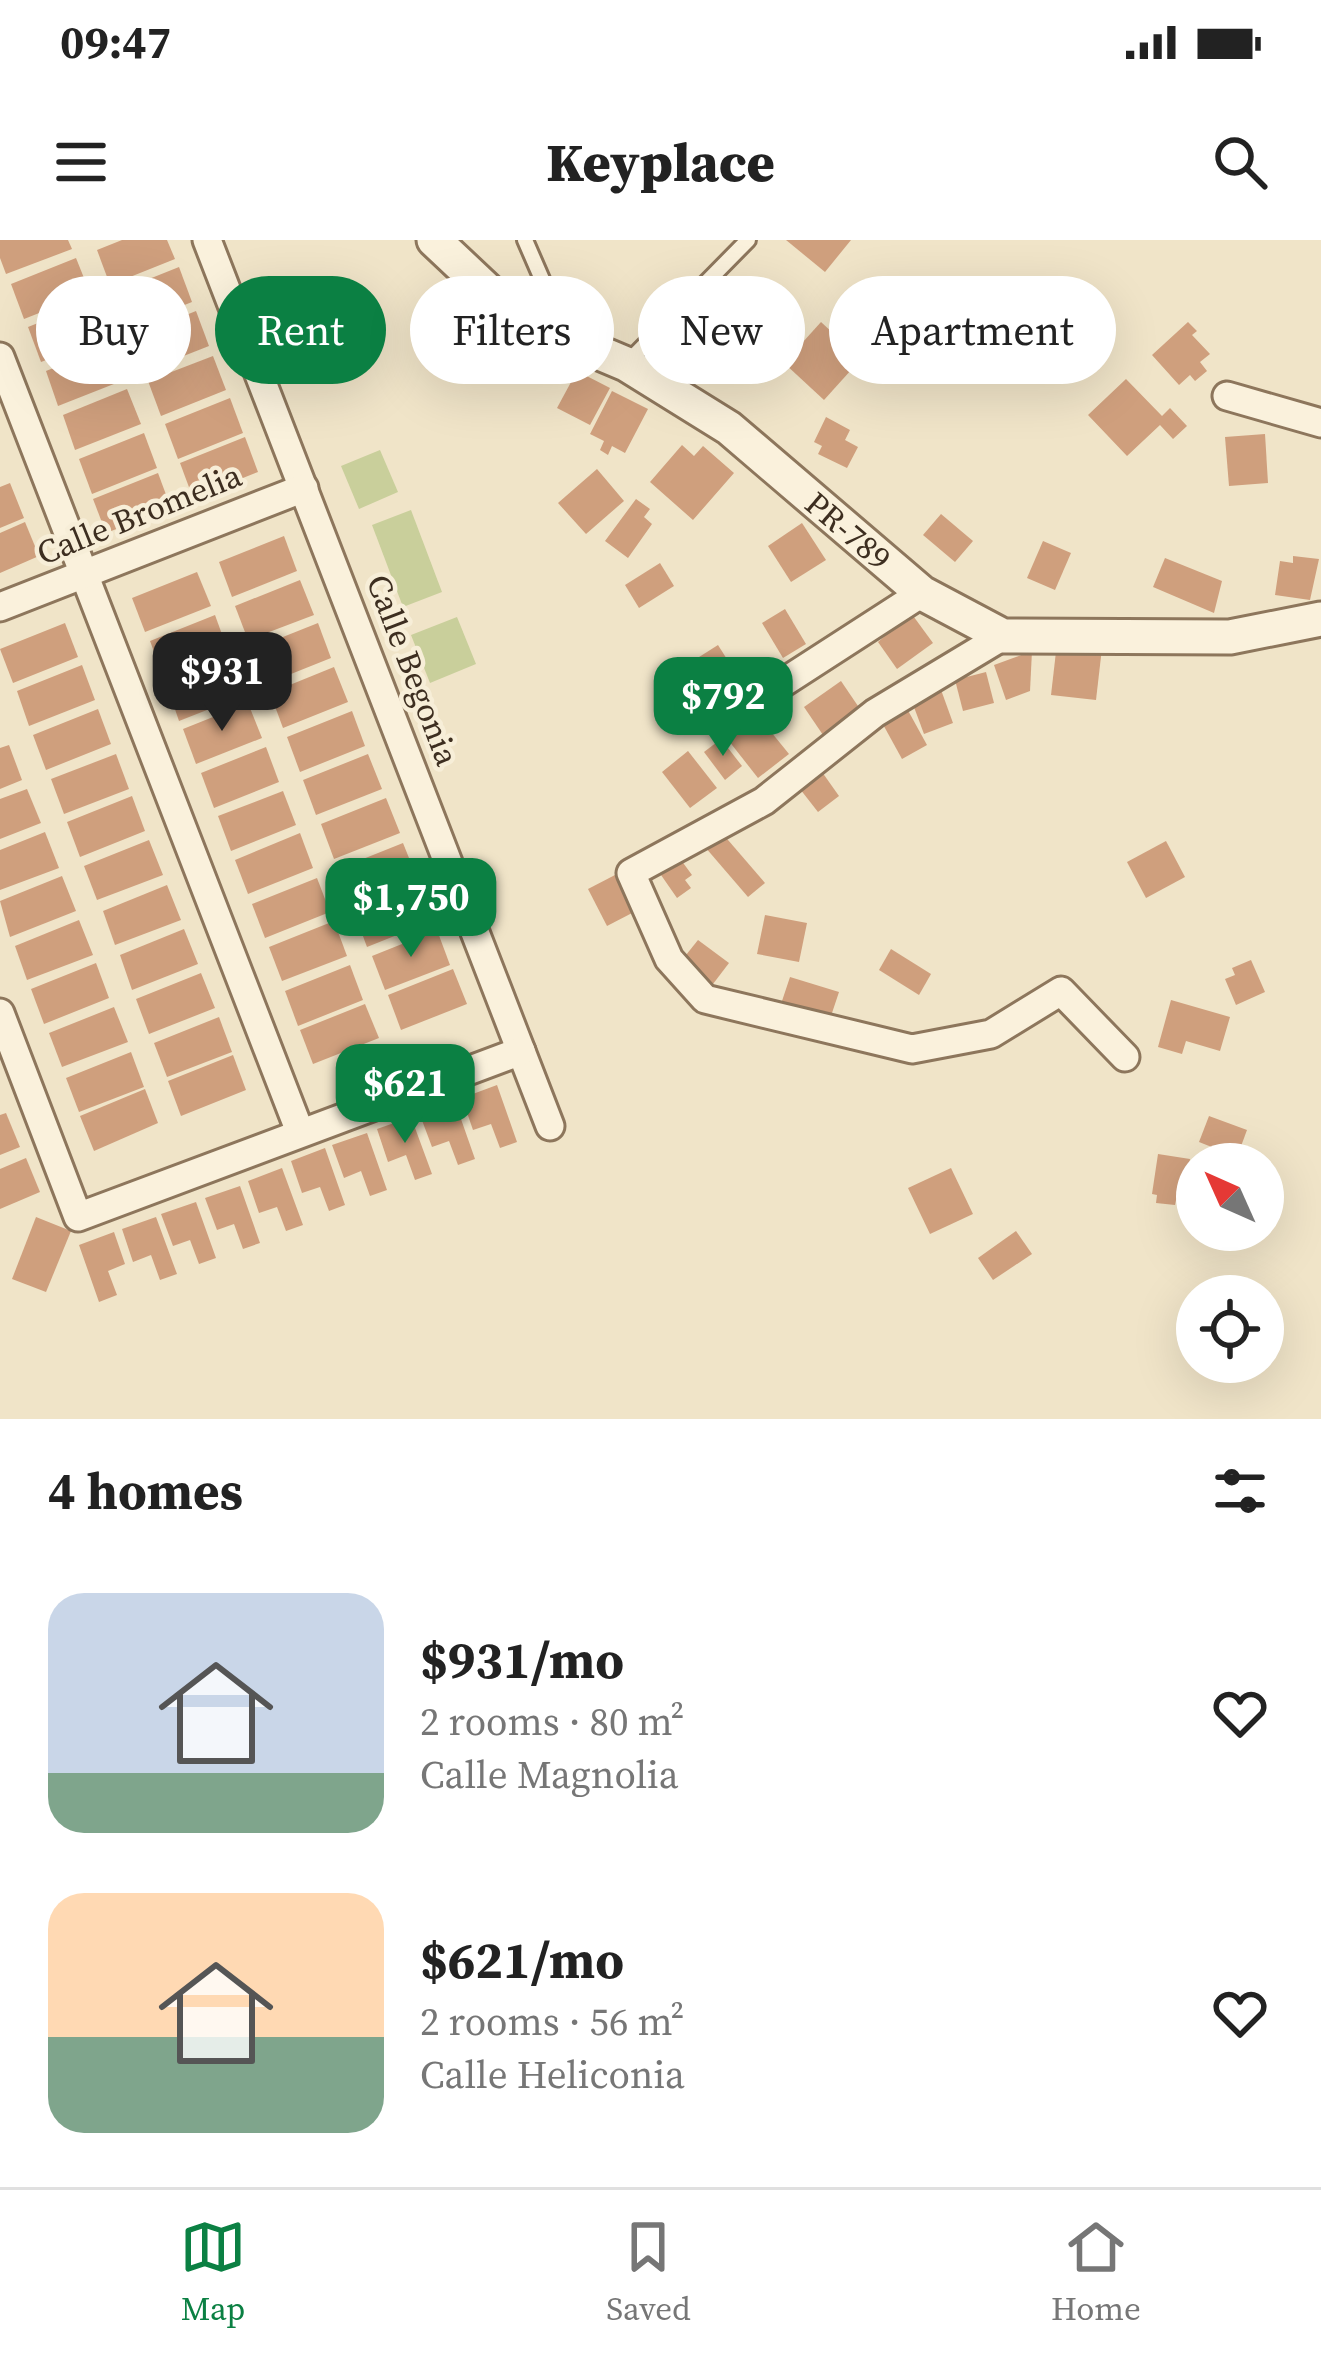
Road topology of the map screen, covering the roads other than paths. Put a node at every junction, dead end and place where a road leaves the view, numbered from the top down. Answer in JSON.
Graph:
{"nodes":[{"id":1,"x":208,"y":240,"type":"edge"},
{"id":2,"x":434,"y":240,"type":"edge"},
{"id":3,"x":525,"y":240,"type":"edge"},
{"id":4,"x":748,"y":240,"type":"edge"},
{"id":5,"x":472,"y":276,"type":"edge"},
{"id":6,"x":540,"y":276,"type":"edge"},
{"id":7,"x":0,"y":357,"type":"edge"},
{"id":8,"x":614,"y":359,"type":"edge"},
{"id":9,"x":626,"y":364,"type":"junction"},
{"id":10,"x":1227,"y":396,"type":"dead end"},
{"id":11,"x":1321,"y":423,"type":"edge"},
{"id":12,"x":304,"y":488,"type":"junction"},
{"id":13,"x":86,"y":574,"type":"junction"},
{"id":14,"x":922,"y":593,"type":"junction"},
{"id":15,"x":0,"y":608,"type":"edge"},
{"id":16,"x":1321,"y":620,"type":"edge"},
{"id":17,"x":1003,"y":636,"type":"junction"},
{"id":18,"x":747,"y":706,"type":"dead end"},
{"id":19,"x":0,"y":1013,"type":"edge"},
{"id":20,"x":521,"y":1051,"type":"junction"},
{"id":21,"x":1125,"y":1057,"type":"dead end"},
{"id":22,"x":550,"y":1126,"type":"dead end"},
{"id":23,"x":300,"y":1132,"type":"junction"}],
"edges":[{"from":1,"to":12,"type":"street","name":"Calle Begonia"},
{"from":2,"to":5,"type":"street","name":"PR-789","number":"PR-789"},
{"from":3,"to":6,"type":"lane"},
{"from":4,"to":9,"type":"lane"},
{"from":7,"to":13,"type":"street"},
{"from":8,"to":9,"type":"street","name":"PR-789","number":"PR-789"},
{"from":9,"to":14,"type":"street","name":"PR-789","number":"PR-789"},
{"from":10,"to":11,"type":"street"},
{"from":12,"to":13,"type":"street","name":"Calle Bromelia"},
{"from":12,"to":20,"type":"street","name":"Calle Begonia"},
{"from":13,"to":15,"type":"street","name":"Calle Bromelia"},
{"from":13,"to":23,"type":"street"},
{"from":14,"to":17,"type":"street","name":"PR-789","number":"PR-789"},
{"from":14,"to":18,"type":"street"},
{"from":16,"to":17,"type":"street","name":"PR-789","number":"PR-789"},
{"from":17,"to":21,"type":"street"},
{"from":19,"to":23,"type":"street"},
{"from":20,"to":22,"type":"street","name":"Calle Begonia"},
{"from":20,"to":23,"type":"street"}]}
